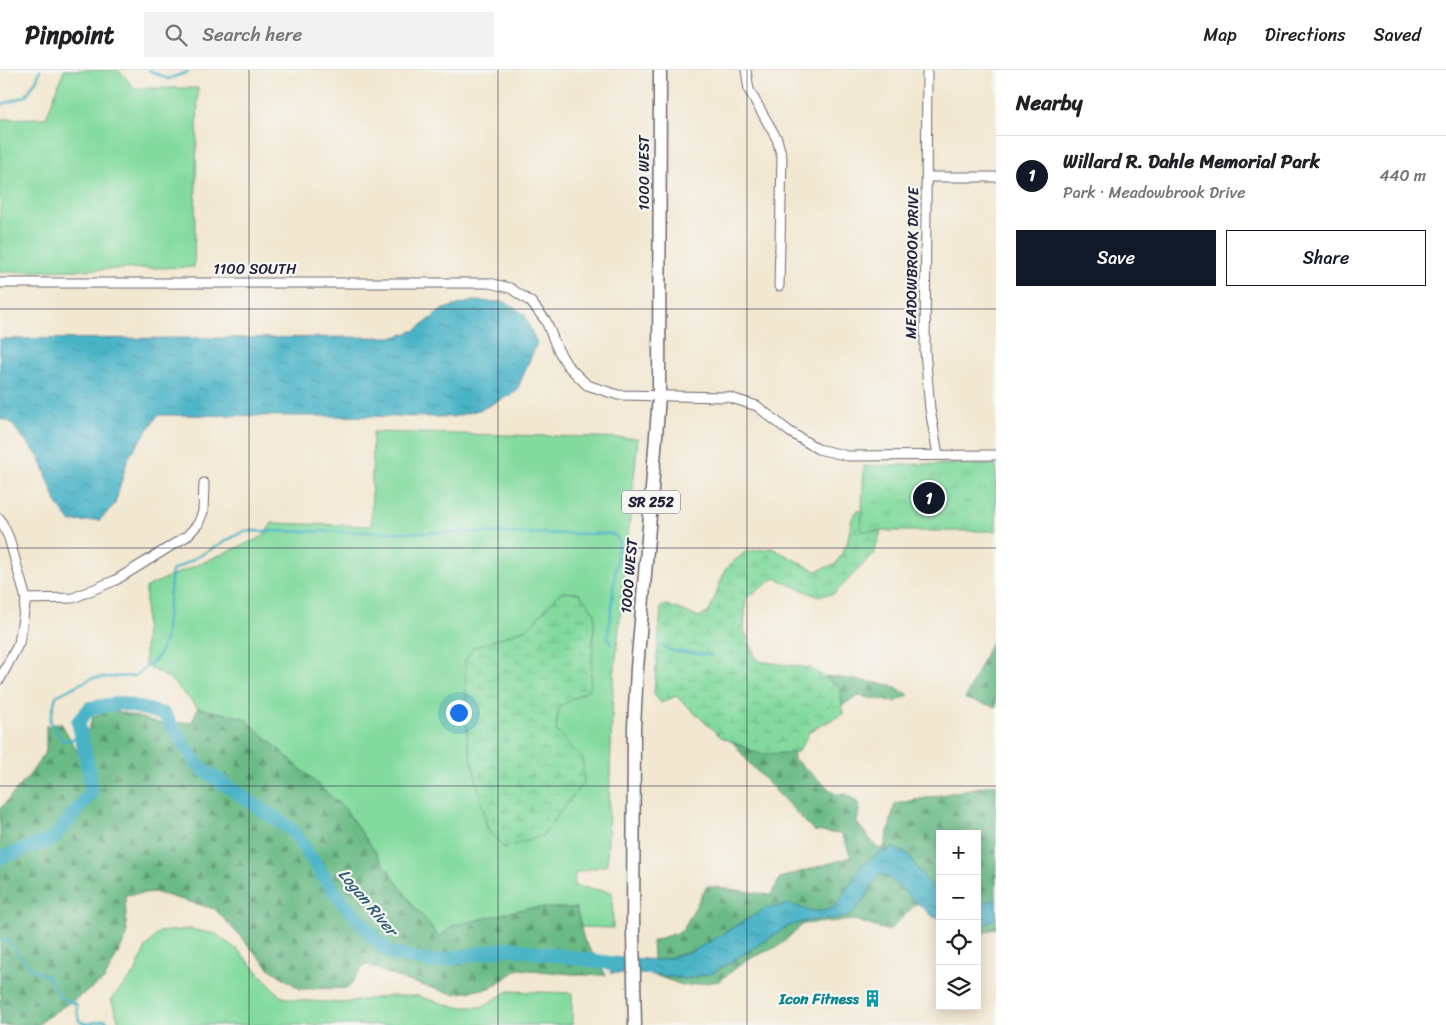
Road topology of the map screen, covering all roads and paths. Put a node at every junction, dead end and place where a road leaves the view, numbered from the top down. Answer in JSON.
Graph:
{"nodes":[{"id":1,"x":660,"y":70,"type":"edge"},
{"id":2,"x":746,"y":70,"type":"edge"},
{"id":3,"x":927,"y":70,"type":"edge"},
{"id":4,"x":927,"y":177,"type":"junction"},
{"id":5,"x":996,"y":177,"type":"edge"},
{"id":6,"x":0,"y":283,"type":"edge"},
{"id":7,"x":779,"y":286,"type":"dead end"},
{"id":8,"x":659,"y":396,"type":"junction"},
{"id":9,"x":938,"y":455,"type":"junction"},
{"id":10,"x":996,"y":455,"type":"edge"},
{"id":11,"x":204,"y":483,"type":"dead end"},
{"id":12,"x":0,"y":519,"type":"edge"},
{"id":13,"x":26,"y":599,"type":"junction"},
{"id":14,"x":0,"y":678,"type":"edge"},
{"id":15,"x":635,"y":1025,"type":"edge"}],
"edges":[{"from":1,"to":8,"type":"main road","name":"1000 WEST","number":"SR 252"},
{"from":2,"to":7,"type":"street"},
{"from":3,"to":4,"type":"street","name":"MEADOWBROOK DRIVE"},
{"from":4,"to":5,"type":"street"},
{"from":4,"to":9,"type":"street","name":"MEADOWBROOK DRIVE"},
{"from":6,"to":8,"type":"street","name":"1100 SOUTH"},
{"from":8,"to":9,"type":"street"},
{"from":8,"to":15,"type":"main road","name":"1000 WEST","number":"SR 252"},
{"from":9,"to":10,"type":"street"},
{"from":11,"to":13,"type":"street"},
{"from":12,"to":13,"type":"street"},
{"from":13,"to":14,"type":"street"}]}
